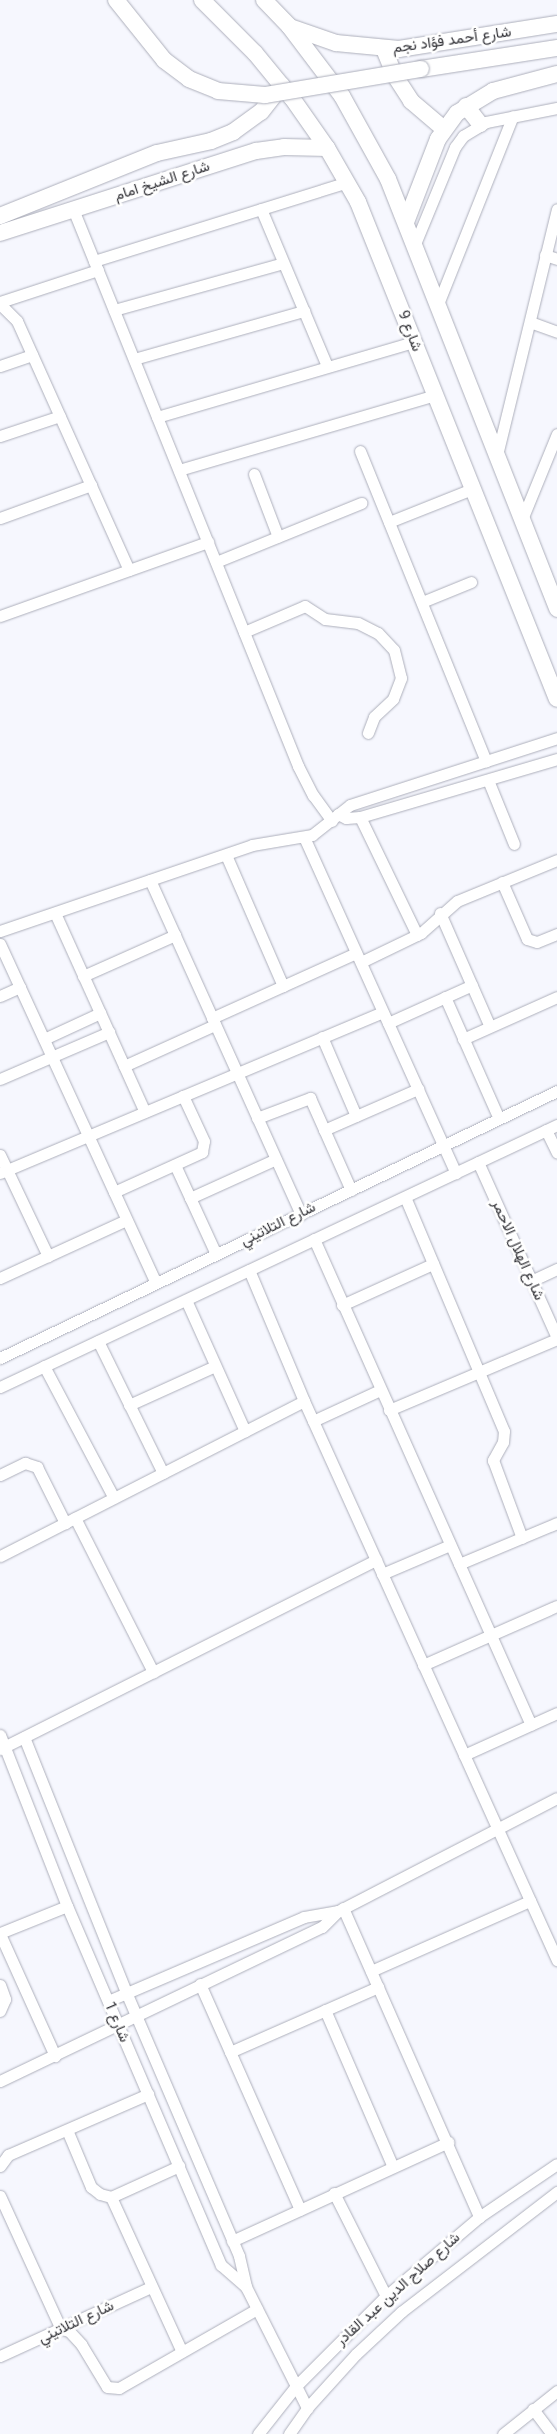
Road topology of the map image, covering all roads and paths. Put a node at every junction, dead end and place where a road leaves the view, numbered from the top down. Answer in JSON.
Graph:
{"nodes":[{"id":1,"x":116,"y":0,"type":"edge"},
{"id":2,"x":202,"y":0,"type":"edge"},
{"id":3,"x":264,"y":0,"type":"edge"},
{"id":4,"x":557,"y":24,"type":"edge"},
{"id":5,"x":289,"y":26,"type":"junction"},
{"id":6,"x":557,"y":48,"type":"edge"},
{"id":7,"x":384,"y":49,"type":"junction"},
{"id":8,"x":557,"y":74,"type":"edge"},
{"id":9,"x":282,"y":85,"type":"junction"},
{"id":10,"x":466,"y":106,"type":"junction"},
{"id":11,"x":557,"y":108,"type":"edge"},
{"id":12,"x":513,"y":116,"type":"junction"},
{"id":13,"x":480,"y":124,"type":"junction"},
{"id":14,"x":444,"y":129,"type":"junction"},
{"id":15,"x":327,"y":148,"type":"junction"},
{"id":16,"x":157,"y":153,"type":"junction"},
{"id":17,"x":158,"y":182,"type":"junction"},
{"id":18,"x":347,"y":182,"type":"junction"},
{"id":19,"x":73,"y":209,"type":"junction"},
{"id":20,"x":261,"y":209,"type":"junction"},
{"id":21,"x":557,"y":209,"type":"edge"},
{"id":22,"x":0,"y":216,"type":"edge"},
{"id":23,"x":406,"y":222,"type":"junction"},
{"id":24,"x":0,"y":233,"type":"edge"},
{"id":25,"x":416,"y":244,"type":"junction"},
{"id":26,"x":545,"y":255,"type":"junction"},
{"id":27,"x":557,"y":259,"type":"edge"},
{"id":28,"x":283,"y":263,"type":"junction"},
{"id":29,"x":96,"y":266,"type":"junction"},
{"id":30,"x":0,"y":303,"type":"edge"},
{"id":31,"x":438,"y":304,"type":"junction"},
{"id":32,"x":114,"y":310,"type":"junction"},
{"id":33,"x":304,"y":311,"type":"junction"},
{"id":34,"x":530,"y":322,"type":"junction"},
{"id":35,"x":557,"y":332,"type":"edge"},
{"id":36,"x":414,"y":342,"type":"junction"},
{"id":37,"x":32,"y":355,"type":"junction"},
{"id":38,"x":134,"y":359,"type":"junction"},
{"id":39,"x":0,"y":366,"type":"edge"},
{"id":40,"x":327,"y":366,"type":"junction"},
{"id":41,"x":435,"y":395,"type":"junction"},
{"id":42,"x":60,"y":416,"type":"junction"},
{"id":43,"x":157,"y":417,"type":"junction"},
{"id":44,"x":557,"y":434,"type":"edge"},
{"id":45,"x":0,"y":436,"type":"edge"},
{"id":46,"x":360,"y":451,"type":"dead end"},
{"id":47,"x":497,"y":456,"type":"junction"},
{"id":48,"x":179,"y":470,"type":"junction"},
{"id":49,"x":254,"y":474,"type":"dead end"},
{"id":50,"x":91,"y":485,"type":"junction"},
{"id":51,"x":472,"y":488,"type":"junction"},
{"id":52,"x":361,"y":504,"type":"dead end"},
{"id":53,"x":0,"y":518,"type":"edge"},
{"id":54,"x":389,"y":522,"type":"junction"},
{"id":55,"x":521,"y":522,"type":"junction"},
{"id":56,"x":278,"y":537,"type":"junction"},
{"id":57,"x":208,"y":542,"type":"junction"},
{"id":58,"x":216,"y":562,"type":"junction"},
{"id":59,"x":129,"y":570,"type":"junction"},
{"id":60,"x":471,"y":582,"type":"dead end"},
{"id":61,"x":553,"y":590,"type":"edge"},
{"id":62,"x":422,"y":602,"type":"junction"},
{"id":63,"x":557,"y":609,"type":"edge"},
{"id":64,"x":0,"y":616,"type":"edge"},
{"id":65,"x":244,"y":632,"type":"junction"},
{"id":66,"x":557,"y":698,"type":"edge"},
{"id":67,"x":368,"y":733,"type":"dead end"},
{"id":68,"x":557,"y":738,"type":"edge"},
{"id":69,"x":557,"y":759,"type":"edge"},
{"id":70,"x":486,"y":761,"type":"junction"},
{"id":71,"x":488,"y":780,"type":"junction"},
{"id":72,"x":360,"y":817,"type":"junction"},
{"id":73,"x":335,"y":818,"type":"junction"},
{"id":74,"x":304,"y":838,"type":"junction"},
{"id":75,"x":514,"y":844,"type":"dead end"},
{"id":76,"x":226,"y":855,"type":"junction"},
{"id":77,"x":557,"y":860,"type":"edge"},
{"id":78,"x":150,"y":880,"type":"junction"},
{"id":79,"x":502,"y":882,"type":"junction"},
{"id":80,"x":54,"y":913,"type":"junction"},
{"id":81,"x":440,"y":914,"type":"junction"},
{"id":82,"x":0,"y":931,"type":"edge"},
{"id":83,"x":174,"y":935,"type":"junction"},
{"id":84,"x":417,"y":935,"type":"junction"},
{"id":85,"x":554,"y":935,"type":"edge"},
{"id":86,"x":0,"y":944,"type":"edge"},
{"id":87,"x":557,"y":947,"type":"edge"},
{"id":88,"x":358,"y":958,"type":"junction"},
{"id":89,"x":83,"y":976,"type":"junction"},
{"id":90,"x":472,"y":985,"type":"junction"},
{"id":91,"x":283,"y":986,"type":"junction"},
{"id":92,"x":20,"y":987,"type":"junction"},
{"id":93,"x":0,"y":996,"type":"edge"},
{"id":94,"x":445,"y":997,"type":"junction"},
{"id":95,"x":557,"y":997,"type":"edge"},
{"id":96,"x":100,"y":1013,"type":"junction"},
{"id":97,"x":385,"y":1017,"type":"junction"},
{"id":98,"x":214,"y":1022,"type":"junction"},
{"id":99,"x":490,"y":1027,"type":"junction"},
{"id":100,"x":109,"y":1032,"type":"junction"},
{"id":101,"x":322,"y":1037,"type":"junction"},
{"id":102,"x":44,"y":1039,"type":"junction"},
{"id":103,"x":463,"y":1039,"type":"junction"},
{"id":104,"x":52,"y":1058,"type":"junction"},
{"id":105,"x":124,"y":1066,"type":"junction"},
{"id":106,"x":237,"y":1073,"type":"junction"},
{"id":107,"x":0,"y":1079,"type":"edge"},
{"id":108,"x":418,"y":1088,"type":"junction"},
{"id":109,"x":557,"y":1091,"type":"edge"},
{"id":110,"x":183,"y":1096,"type":"junction"},
{"id":111,"x":145,"y":1112,"type":"junction"},
{"id":112,"x":356,"y":1116,"type":"junction"},
{"id":113,"x":258,"y":1118,"type":"junction"},
{"id":114,"x":499,"y":1119,"type":"junction"},
{"id":115,"x":552,"y":1128,"type":"edge"},
{"id":116,"x":324,"y":1130,"type":"junction"},
{"id":117,"x":88,"y":1136,"type":"junction"},
{"id":118,"x":443,"y":1146,"type":"junction"},
{"id":119,"x":557,"y":1153,"type":"edge"},
{"id":120,"x":0,"y":1155,"type":"edge"},
{"id":121,"x":276,"y":1159,"type":"junction"},
{"id":122,"x":478,"y":1162,"type":"junction"},
{"id":123,"x":175,"y":1165,"type":"junction"},
{"id":124,"x":4,"y":1172,"type":"edge"},
{"id":125,"x":456,"y":1173,"type":"junction"},
{"id":126,"x":351,"y":1190,"type":"junction"},
{"id":127,"x":114,"y":1192,"type":"junction"},
{"id":128,"x":405,"y":1197,"type":"junction"},
{"id":129,"x":190,"y":1198,"type":"junction"},
{"id":130,"x":301,"y":1214,"type":"junction"},
{"id":131,"x":126,"y":1220,"type":"junction"},
{"id":132,"x":314,"y":1239,"type":"junction"},
{"id":133,"x":216,"y":1254,"type":"junction"},
{"id":134,"x":48,"y":1256,"type":"junction"},
{"id":135,"x":433,"y":1264,"type":"junction"},
{"id":136,"x":557,"y":1269,"type":"edge"},
{"id":137,"x":249,"y":1270,"type":"junction"},
{"id":138,"x":0,"y":1278,"type":"edge"},
{"id":139,"x":531,"y":1281,"type":"junction"},
{"id":140,"x":156,"y":1284,"type":"junction"},
{"id":141,"x":186,"y":1300,"type":"junction"},
{"id":142,"x":342,"y":1305,"type":"junction"},
{"id":143,"x":557,"y":1338,"type":"edge"},
{"id":144,"x":98,"y":1341,"type":"junction"},
{"id":145,"x":0,"y":1358,"type":"edge"},
{"id":146,"x":44,"y":1366,"type":"junction"},
{"id":147,"x":215,"y":1366,"type":"junction"},
{"id":148,"x":479,"y":1372,"type":"junction"},
{"id":149,"x":0,"y":1387,"type":"edge"},
{"id":150,"x":380,"y":1390,"type":"junction"},
{"id":151,"x":304,"y":1401,"type":"junction"},
{"id":152,"x":129,"y":1405,"type":"junction"},
{"id":153,"x":389,"y":1410,"type":"junction"},
{"id":154,"x":313,"y":1421,"type":"junction"},
{"id":155,"x":245,"y":1431,"type":"junction"},
{"id":156,"x":163,"y":1473,"type":"junction"},
{"id":157,"x":0,"y":1475,"type":"edge"},
{"id":158,"x":114,"y":1498,"type":"junction"},
{"id":159,"x":70,"y":1520,"type":"junction"},
{"id":160,"x":557,"y":1523,"type":"edge"},
{"id":161,"x":522,"y":1538,"type":"junction"},
{"id":162,"x":450,"y":1545,"type":"junction"},
{"id":163,"x":0,"y":1556,"type":"edge"},
{"id":164,"x":376,"y":1560,"type":"junction"},
{"id":165,"x":459,"y":1564,"type":"junction"},
{"id":166,"x":382,"y":1574,"type":"junction"},
{"id":167,"x":557,"y":1606,"type":"edge"},
{"id":168,"x":491,"y":1636,"type":"junction"},
{"id":169,"x":424,"y":1665,"type":"junction"},
{"id":170,"x":154,"y":1672,"type":"junction"},
{"id":171,"x":557,"y":1713,"type":"edge"},
{"id":172,"x":530,"y":1725,"type":"junction"},
{"id":173,"x":0,"y":1734,"type":"edge"},
{"id":174,"x":24,"y":1737,"type":"junction"},
{"id":175,"x":3,"y":1748,"type":"edge"},
{"id":176,"x":464,"y":1755,"type":"junction"},
{"id":177,"x":557,"y":1799,"type":"edge"},
{"id":178,"x":499,"y":1829,"type":"junction"},
{"id":179,"x":530,"y":1901,"type":"junction"},
{"id":180,"x":67,"y":1906,"type":"junction"},
{"id":181,"x":340,"y":1910,"type":"junction"},
{"id":182,"x":0,"y":1934,"type":"edge"},
{"id":183,"x":4,"y":1954,"type":"edge"},
{"id":184,"x":557,"y":1960,"type":"edge"},
{"id":185,"x":371,"y":1971,"type":"junction"},
{"id":186,"x":200,"y":1984,"type":"junction"},
{"id":187,"x":0,"y":1985,"type":"edge"},
{"id":188,"x":378,"y":1987,"type":"junction"},
{"id":189,"x":126,"y":1992,"type":"junction"},
{"id":190,"x":108,"y":2001,"type":"junction"},
{"id":191,"x":325,"y":2010,"type":"junction"},
{"id":192,"x":0,"y":2011,"type":"edge"},
{"id":193,"x":136,"y":2016,"type":"junction"},
{"id":194,"x":118,"y":2025,"type":"junction"},
{"id":195,"x":230,"y":2052,"type":"junction"},
{"id":196,"x":55,"y":2056,"type":"junction"},
{"id":197,"x":0,"y":2081,"type":"edge"},
{"id":198,"x":148,"y":2094,"type":"junction"},
{"id":199,"x":67,"y":2130,"type":"junction"},
{"id":200,"x":448,"y":2142,"type":"junction"},
{"id":201,"x":557,"y":2164,"type":"edge"},
{"id":202,"x":0,"y":2166,"type":"edge"},
{"id":203,"x":179,"y":2166,"type":"junction"},
{"id":204,"x":393,"y":2167,"type":"junction"},
{"id":205,"x":557,"y":2192,"type":"edge"},
{"id":206,"x":334,"y":2193,"type":"junction"},
{"id":207,"x":0,"y":2196,"type":"edge"},
{"id":208,"x":111,"y":2197,"type":"junction"},
{"id":209,"x":300,"y":2210,"type":"junction"},
{"id":210,"x":479,"y":2217,"type":"junction"},
{"id":211,"x":232,"y":2241,"type":"junction"},
{"id":212,"x":151,"y":2287,"type":"junction"},
{"id":213,"x":246,"y":2287,"type":"junction"},
{"id":214,"x":386,"y":2296,"type":"junction"},
{"id":215,"x":257,"y":2309,"type":"junction"},
{"id":216,"x":61,"y":2329,"type":"junction"},
{"id":217,"x":182,"y":2352,"type":"junction"},
{"id":218,"x":0,"y":2356,"type":"edge"},
{"id":219,"x":296,"y":2386,"type":"junction"},
{"id":220,"x":557,"y":2391,"type":"edge"},
{"id":221,"x":307,"y":2408,"type":"junction"},
{"id":222,"x":533,"y":2409,"type":"junction"},
{"id":223,"x":258,"y":2434,"type":"edge"},
{"id":224,"x":289,"y":2434,"type":"edge"},
{"id":225,"x":503,"y":2434,"type":"edge"},
{"id":226,"x":552,"y":2434,"type":"edge"}],
"edges":[{"from":1,"to":6,"type":"main road","bridge":true},
{"from":2,"to":9,"type":"main road","name":"شارع 9"},
{"from":3,"to":5,"type":"main road"},
{"from":4,"to":7,"type":"main road","name":"شارع أحمد فؤاد نجم"},
{"from":5,"to":7,"type":"main road","name":"شارع أحمد فؤاد نجم"},
{"from":5,"to":23,"type":"main road"},
{"from":7,"to":14,"type":"main road"},
{"from":8,"to":10,"type":"main road"},
{"from":9,"to":15,"type":"main road","name":"شارع 9"},
{"from":9,"to":16,"type":"main road","name":"شارع الشيخ امام"},
{"from":10,"to":13,"type":"main road"},
{"from":10,"to":14,"type":"main road"},
{"from":11,"to":12,"type":"street"},
{"from":12,"to":13,"type":"street"},
{"from":12,"to":31,"type":"street"},
{"from":13,"to":25,"type":"street"},
{"from":14,"to":23,"type":"main road"},
{"from":15,"to":17,"type":"main road","name":"شارع الشيخ امام"},
{"from":15,"to":18,"type":"main road","name":"شارع 9"},
{"from":16,"to":17,"type":"main road"},
{"from":16,"to":22,"type":"main road","name":"شارع الشيخ امام"},
{"from":17,"to":19,"type":"main road","name":"شارع الشيخ امام"},
{"from":18,"to":20,"type":"street"},
{"from":18,"to":36,"type":"main road","name":"شارع 9"},
{"from":19,"to":24,"type":"main road","name":"شارع الشيخ امام"},
{"from":19,"to":29,"type":"street"},
{"from":20,"to":28,"type":"street"},
{"from":20,"to":29,"type":"street"},
{"from":21,"to":26,"type":"street"},
{"from":23,"to":25,"type":"main road"},
{"from":25,"to":31,"type":"main road"},
{"from":26,"to":27,"type":"street"},
{"from":26,"to":34,"type":"street"},
{"from":28,"to":32,"type":"street"},
{"from":28,"to":33,"type":"street"},
{"from":29,"to":30,"type":"street"},
{"from":29,"to":32,"type":"street"},
{"from":30,"to":37,"type":"street"},
{"from":31,"to":47,"type":"main road"},
{"from":32,"to":38,"type":"street"},
{"from":33,"to":38,"type":"street"},
{"from":33,"to":40,"type":"street"},
{"from":34,"to":35,"type":"street"},
{"from":34,"to":47,"type":"street"},
{"from":36,"to":40,"type":"street"},
{"from":36,"to":41,"type":"main road","name":"شارع 9"},
{"from":37,"to":39,"type":"street"},
{"from":37,"to":42,"type":"street"},
{"from":38,"to":43,"type":"street"},
{"from":40,"to":43,"type":"street"},
{"from":41,"to":48,"type":"street"},
{"from":41,"to":51,"type":"main road","name":"شارع 9"},
{"from":42,"to":45,"type":"street"},
{"from":42,"to":50,"type":"street"},
{"from":43,"to":48,"type":"street"},
{"from":44,"to":55,"type":"street"},
{"from":46,"to":54,"type":"street"},
{"from":47,"to":55,"type":"main road"},
{"from":48,"to":57,"type":"street"},
{"from":49,"to":56,"type":"street"},
{"from":50,"to":53,"type":"street"},
{"from":50,"to":59,"type":"street"},
{"from":51,"to":54,"type":"street"},
{"from":51,"to":66,"type":"main road","name":"شارع 9"},
{"from":52,"to":56,"type":"street"},
{"from":54,"to":62,"type":"street"},
{"from":55,"to":61,"type":"main road"},
{"from":56,"to":58,"type":"street"},
{"from":57,"to":58,"type":"street"},
{"from":57,"to":59,"type":"street"},
{"from":58,"to":65,"type":"street"},
{"from":59,"to":64,"type":"street"},
{"from":60,"to":62,"type":"street"},
{"from":61,"to":63,"type":"main road"},
{"from":62,"to":70,"type":"street"},
{"from":65,"to":67,"type":"street"},
{"from":65,"to":73,"type":"street"},
{"from":68,"to":70,"type":"street"},
{"from":69,"to":71,"type":"street"},
{"from":70,"to":73,"type":"street"},
{"from":71,"to":72,"type":"street"},
{"from":71,"to":75,"type":"street"},
{"from":72,"to":73,"type":"street"},
{"from":72,"to":84,"type":"street"},
{"from":73,"to":74,"type":"street"},
{"from":74,"to":76,"type":"street"},
{"from":74,"to":88,"type":"street"},
{"from":76,"to":78,"type":"street"},
{"from":76,"to":91,"type":"street"},
{"from":77,"to":79,"type":"street"},
{"from":78,"to":80,"type":"street"},
{"from":78,"to":83,"type":"street"},
{"from":79,"to":81,"type":"street"},
{"from":79,"to":85,"type":"street"},
{"from":80,"to":82,"type":"street"},
{"from":80,"to":89,"type":"street"},
{"from":81,"to":84,"type":"street"},
{"from":81,"to":90,"type":"street"},
{"from":83,"to":89,"type":"street"},
{"from":83,"to":98,"type":"street"},
{"from":84,"to":88,"type":"street"},
{"from":85,"to":87,"type":"street"},
{"from":86,"to":92,"type":"street"},
{"from":88,"to":91,"type":"street"},
{"from":88,"to":97,"type":"street"},
{"from":89,"to":96,"type":"street"},
{"from":90,"to":94,"type":"street"},
{"from":90,"to":99,"type":"street"},
{"from":91,"to":98,"type":"street"},
{"from":92,"to":93,"type":"street"},
{"from":92,"to":102,"type":"street"},
{"from":94,"to":97,"type":"street"},
{"from":94,"to":103,"type":"street"},
{"from":95,"to":99,"type":"street"},
{"from":96,"to":100,"type":"street"},
{"from":96,"to":102,"type":"street"},
{"from":97,"to":101,"type":"street"},
{"from":97,"to":108,"type":"street"},
{"from":98,"to":105,"type":"street"},
{"from":98,"to":106,"type":"street"},
{"from":99,"to":103,"type":"street"},
{"from":100,"to":104,"type":"street"},
{"from":100,"to":105,"type":"street"},
{"from":101,"to":106,"type":"street"},
{"from":101,"to":112,"type":"street"},
{"from":102,"to":104,"type":"street"},
{"from":103,"to":114,"type":"street"},
{"from":104,"to":107,"type":"street"},
{"from":104,"to":117,"type":"street"},
{"from":105,"to":111,"type":"street"},
{"from":106,"to":110,"type":"street"},
{"from":106,"to":113,"type":"street"},
{"from":108,"to":112,"type":"street"},
{"from":108,"to":118,"type":"street"},
{"from":109,"to":114,"type":"street","name":"شارع التلاتيني"},
{"from":110,"to":111,"type":"street"},
{"from":110,"to":123,"type":"street"},
{"from":111,"to":117,"type":"street"},
{"from":112,"to":116,"type":"street"},
{"from":113,"to":116,"type":"street"},
{"from":113,"to":121,"type":"street"},
{"from":114,"to":118,"type":"street","name":"شارع التلاتيني"},
{"from":115,"to":119,"type":"street"},
{"from":115,"to":122,"type":"street","name":"شارع التلاتيني"},
{"from":116,"to":126,"type":"street"},
{"from":117,"to":124,"type":"street"},
{"from":117,"to":127,"type":"street"},
{"from":118,"to":125,"type":"street"},
{"from":118,"to":126,"type":"street","name":"شارع التلاتيني"},
{"from":120,"to":124,"type":"street"},
{"from":121,"to":129,"type":"street"},
{"from":121,"to":130,"type":"street"},
{"from":122,"to":125,"type":"street","name":"شارع التلاتيني"},
{"from":122,"to":139,"type":"street","name":"شارع الهلال الاحمر"},
{"from":123,"to":127,"type":"street"},
{"from":123,"to":129,"type":"street"},
{"from":124,"to":134,"type":"street"},
{"from":125,"to":128,"type":"street","name":"شارع التلاتيني"},
{"from":126,"to":130,"type":"street","name":"شارع التلاتيني"},
{"from":127,"to":131,"type":"street"},
{"from":128,"to":132,"type":"street","name":"شارع التلاتيني"},
{"from":128,"to":135,"type":"street"},
{"from":129,"to":133,"type":"street"},
{"from":130,"to":133,"type":"street","name":"شارع التلاتيني"},
{"from":131,"to":134,"type":"street"},
{"from":131,"to":140,"type":"street"},
{"from":132,"to":137,"type":"street","name":"شارع التلاتيني"},
{"from":132,"to":142,"type":"street"},
{"from":133,"to":140,"type":"street","name":"شارع التلاتيني"},
{"from":134,"to":138,"type":"street"},
{"from":135,"to":142,"type":"street"},
{"from":135,"to":148,"type":"street"},
{"from":136,"to":139,"type":"street"},
{"from":137,"to":141,"type":"street","name":"شارع التلاتيني"},
{"from":137,"to":151,"type":"street"},
{"from":139,"to":143,"type":"street","name":"شارع الهلال الاحمر"},
{"from":140,"to":145,"type":"street","name":"شارع التلاتيني"},
{"from":141,"to":144,"type":"street","name":"شارع التلاتيني"},
{"from":141,"to":147,"type":"street"},
{"from":142,"to":150,"type":"street"},
{"from":143,"to":148,"type":"street"},
{"from":144,"to":146,"type":"street","name":"شارع التلاتيني"},
{"from":144,"to":152,"type":"street"},
{"from":146,"to":149,"type":"street","name":"شارع التلاتيني"},
{"from":146,"to":158,"type":"street"},
{"from":147,"to":152,"type":"street"},
{"from":147,"to":155,"type":"street"},
{"from":148,"to":153,"type":"street"},
{"from":148,"to":161,"type":"street"},
{"from":150,"to":153,"type":"street"},
{"from":150,"to":154,"type":"street"},
{"from":151,"to":154,"type":"street"},
{"from":151,"to":155,"type":"street"},
{"from":152,"to":156,"type":"street"},
{"from":153,"to":162,"type":"street"},
{"from":154,"to":164,"type":"street"},
{"from":155,"to":156,"type":"street"},
{"from":156,"to":158,"type":"street"},
{"from":157,"to":159,"type":"street"},
{"from":158,"to":159,"type":"street"},
{"from":159,"to":163,"type":"street"},
{"from":159,"to":170,"type":"street"},
{"from":160,"to":161,"type":"street"},
{"from":161,"to":165,"type":"street"},
{"from":162,"to":165,"type":"street"},
{"from":162,"to":166,"type":"street"},
{"from":164,"to":166,"type":"street"},
{"from":164,"to":170,"type":"street"},
{"from":165,"to":168,"type":"street"},
{"from":166,"to":169,"type":"street"},
{"from":167,"to":168,"type":"street"},
{"from":168,"to":169,"type":"street"},
{"from":168,"to":172,"type":"street"},
{"from":169,"to":176,"type":"street"},
{"from":170,"to":174,"type":"street"},
{"from":171,"to":172,"type":"street"},
{"from":172,"to":176,"type":"street"},
{"from":173,"to":175,"type":"street","name":"شارع 1"},
{"from":174,"to":175,"type":"street"},
{"from":174,"to":189,"type":"street","name":"شارع 1"},
{"from":175,"to":180,"type":"street","name":"شارع 1"},
{"from":176,"to":178,"type":"street"},
{"from":177,"to":178,"type":"street"},
{"from":178,"to":179,"type":"street"},
{"from":178,"to":181,"type":"street"},
{"from":179,"to":184,"type":"street"},
{"from":179,"to":185,"type":"street"},
{"from":180,"to":182,"type":"street"},
{"from":180,"to":190,"type":"street","name":"شارع 1"},
{"from":181,"to":185,"type":"street"},
{"from":181,"to":186,"type":"street"},
{"from":181,"to":189,"type":"street"},
{"from":182,"to":183,"type":"street"},
{"from":183,"to":196,"type":"street"},
{"from":185,"to":188,"type":"street"},
{"from":186,"to":193,"type":"street"},
{"from":186,"to":195,"type":"street"},
{"from":187,"to":192,"type":"street"},
{"from":188,"to":191,"type":"street"},
{"from":188,"to":200,"type":"street"},
{"from":189,"to":190,"type":"street"},
{"from":189,"to":193,"type":"street","name":"شارع 1"},
{"from":190,"to":194,"type":"street","name":"شارع 1"},
{"from":191,"to":195,"type":"street"},
{"from":191,"to":204,"type":"street"},
{"from":193,"to":194,"type":"street"},
{"from":193,"to":211,"type":"street","name":"شارع 1"},
{"from":194,"to":196,"type":"street"},
{"from":194,"to":198,"type":"street","name":"شارع 1"},
{"from":195,"to":209,"type":"street"},
{"from":196,"to":197,"type":"street"},
{"from":198,"to":199,"type":"street"},
{"from":198,"to":203,"type":"street","name":"شارع 1"},
{"from":199,"to":202,"type":"street"},
{"from":199,"to":208,"type":"street"},
{"from":200,"to":204,"type":"street"},
{"from":200,"to":210,"type":"street"},
{"from":201,"to":210,"type":"street","name":"شارع صلاح الدين عبد القادر"},
{"from":203,"to":208,"type":"street"},
{"from":203,"to":213,"type":"street","name":"شارع 1"},
{"from":204,"to":206,"type":"street"},
{"from":205,"to":221,"type":"street","name":"شارع صلاح الدين عبد القادر"},
{"from":206,"to":209,"type":"street"},
{"from":206,"to":214,"type":"street"},
{"from":207,"to":216,"type":"street"},
{"from":208,"to":212,"type":"street"},
{"from":209,"to":211,"type":"street"},
{"from":210,"to":214,"type":"street","name":"شارع صلاح الدين عبد القادر"},
{"from":211,"to":213,"type":"street","name":"شارع 1"},
{"from":212,"to":216,"type":"street","name":"شارع التلاتيني"},
{"from":212,"to":217,"type":"street"},
{"from":213,"to":215,"type":"street","name":"شارع 1"},
{"from":214,"to":219,"type":"street","name":"شارع صلاح الدين عبد القادر"},
{"from":215,"to":217,"type":"street"},
{"from":215,"to":219,"type":"street","name":"شارع 1"},
{"from":216,"to":217,"type":"street"},
{"from":216,"to":218,"type":"street","name":"شارع التلاتيني"},
{"from":219,"to":221,"type":"street","name":"شارع 1"},
{"from":219,"to":223,"type":"street","name":"شارع صلاح الدين عبد القادر"},
{"from":220,"to":222,"type":"street"},
{"from":221,"to":224,"type":"street","name":"شارع صلاح الدين عبد القادر"},
{"from":222,"to":225,"type":"street"},
{"from":222,"to":226,"type":"street"}]}
